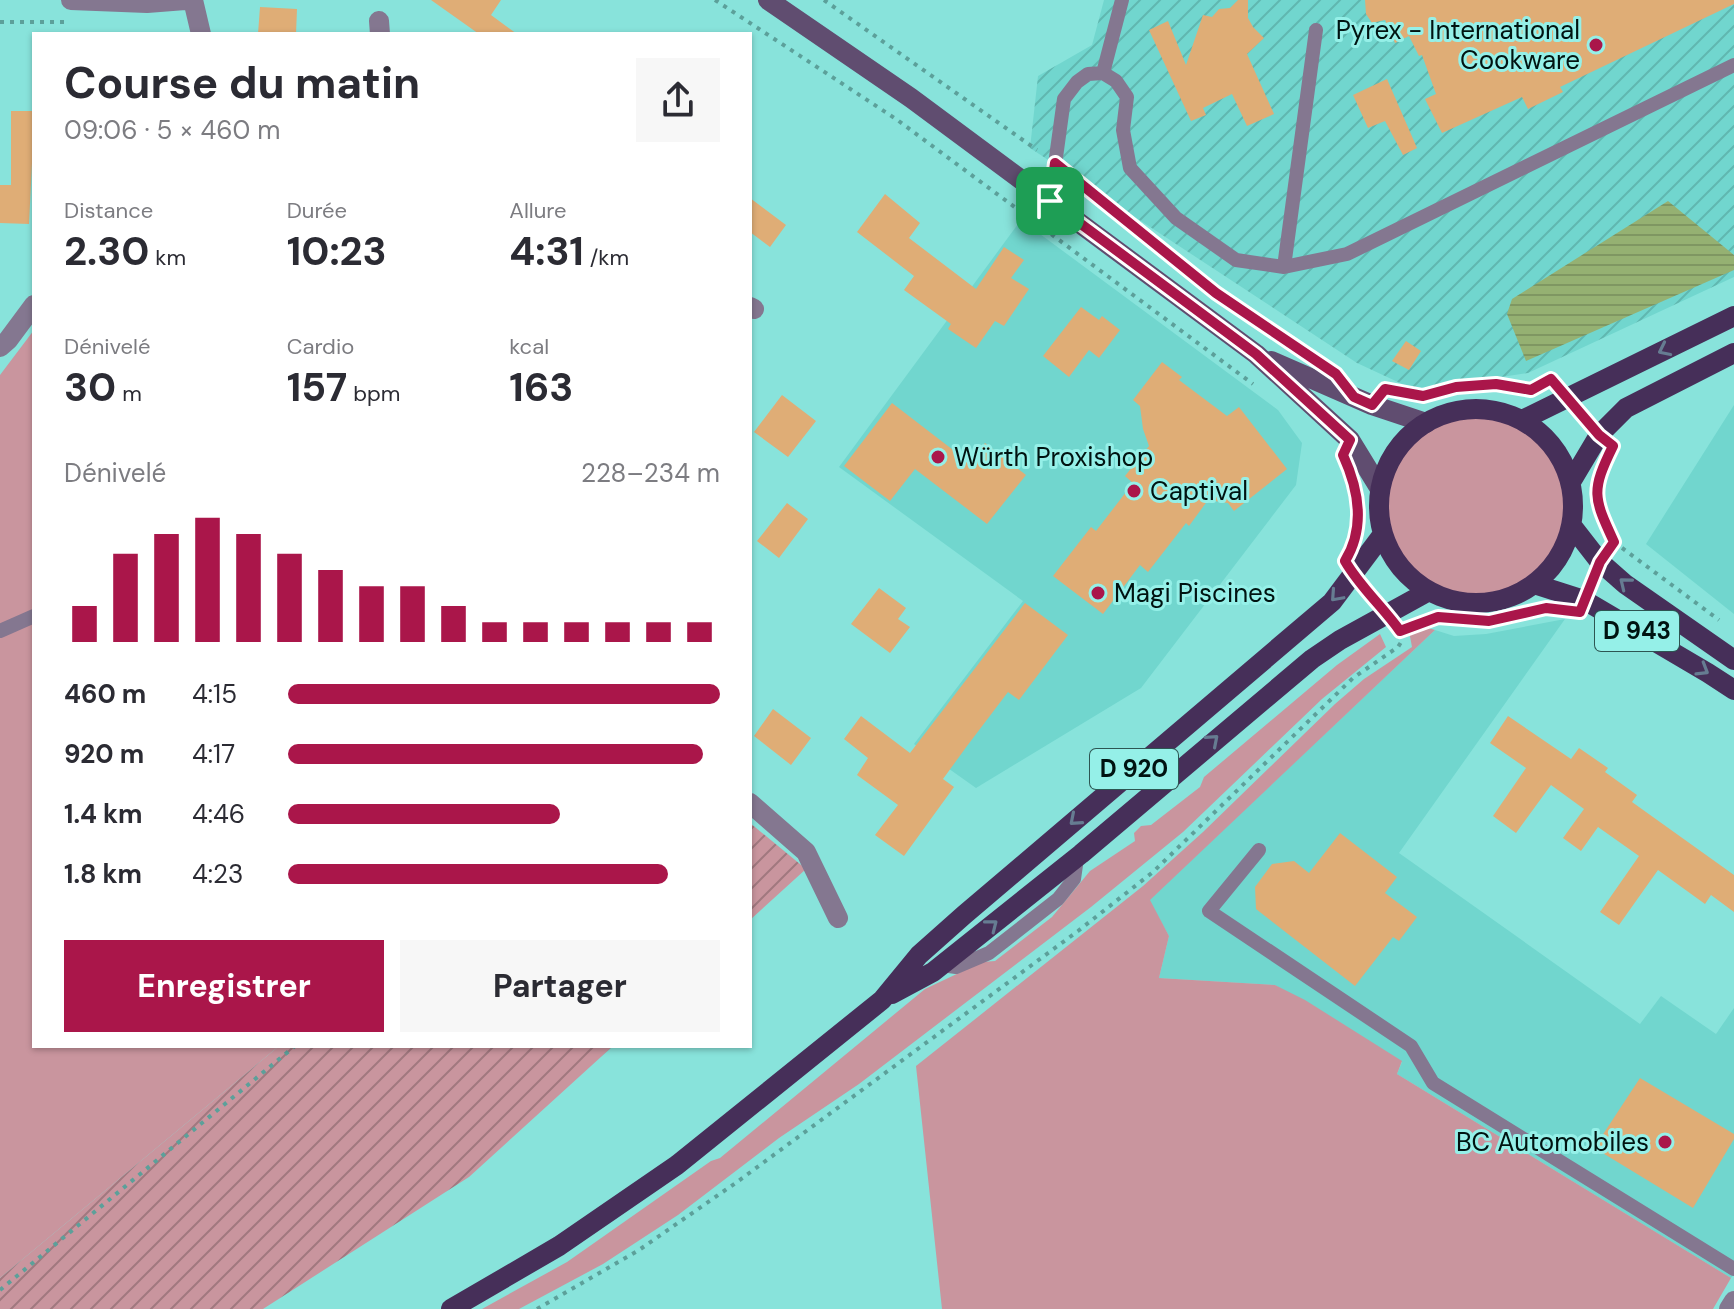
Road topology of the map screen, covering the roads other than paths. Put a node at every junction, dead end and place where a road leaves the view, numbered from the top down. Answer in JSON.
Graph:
{"nodes":[{"id":1,"x":71,"y":0,"type":"edge"},
{"id":2,"x":185,"y":0,"type":"edge"},
{"id":3,"x":193,"y":0,"type":"edge"},
{"id":4,"x":768,"y":0,"type":"edge"},
{"id":5,"x":1122,"y":0,"type":"edge"},
{"id":6,"x":1316,"y":30,"type":"dead end"},
{"id":7,"x":201,"y":32,"type":"edge"},
{"id":8,"x":1734,"y":65,"type":"edge"},
{"id":9,"x":1103,"y":73,"type":"junction"},
{"id":10,"x":1050,"y":201,"type":"junction"},
{"id":11,"x":1284,"y":267,"type":"junction"},
{"id":12,"x":32,"y":308,"type":"edge"},
{"id":13,"x":1734,"y":316,"type":"edge"},
{"id":14,"x":0,"y":347,"type":"edge"},
{"id":15,"x":1734,"y":353,"type":"edge"},
{"id":16,"x":1256,"y":354,"type":"junction"},
{"id":17,"x":1522,"y":420,"type":"junction"},
{"id":18,"x":1426,"y":423,"type":"junction"},
{"id":19,"x":1571,"y":482,"type":"junction"},
{"id":20,"x":1380,"y":489,"type":"junction"},
{"id":21,"x":1572,"y":526,"type":"junction"},
{"id":22,"x":1383,"y":534,"type":"junction"},
{"id":23,"x":1534,"y":584,"type":"junction"},
{"id":24,"x":1429,"y":591,"type":"junction"},
{"id":25,"x":32,"y":617,"type":"edge"},
{"id":26,"x":0,"y":631,"type":"edge"},
{"id":27,"x":1734,"y":660,"type":"edge"},
{"id":28,"x":1734,"y":690,"type":"edge"},
{"id":29,"x":752,"y":805,"type":"edge"},
{"id":30,"x":1259,"y":850,"type":"dead end"},
{"id":31,"x":838,"y":918,"type":"dead end"},
{"id":32,"x":882,"y":1000,"type":"junction"},
{"id":33,"x":1734,"y":1269,"type":"edge"},
{"id":34,"x":1734,"y":1301,"type":"edge"},
{"id":35,"x":451,"y":1309,"type":"edge"},
{"id":36,"x":1729,"y":1309,"type":"edge"}],
"edges":[{"from":1,"to":2,"type":"street"},
{"from":3,"to":7,"type":"street"},
{"from":4,"to":10,"type":"main road"},
{"from":5,"to":9,"type":"lane"},
{"from":6,"to":11,"type":"lane"},
{"from":8,"to":11,"type":"lane"},
{"from":9,"to":10,"type":"lane"},
{"from":9,"to":11,"type":"lane"},
{"from":10,"to":16,"type":"main road"},
{"from":12,"to":14,"type":"street"},
{"from":13,"to":17,"type":"main road","one_way":true},
{"from":15,"to":19,"type":"main road"},
{"from":16,"to":18,"type":"main road"},
{"from":16,"to":20,"type":"main road"},
{"from":17,"to":18,"type":"main road"},
{"from":17,"to":19,"type":"main road"},
{"from":18,"to":20,"type":"main road"},
{"from":19,"to":21,"type":"main road"},
{"from":20,"to":22,"type":"main road"},
{"from":21,"to":23,"type":"main road"},
{"from":27,"to":21,"type":"main road","number":"D 943","one_way":true},
{"from":22,"to":24,"type":"main road"},
{"from":22,"to":32,"type":"main road","number":"D 920","one_way":true},
{"from":23,"to":24,"type":"main road"},
{"from":23,"to":28,"type":"main road","number":"D 943","one_way":true},
{"from":32,"to":24,"type":"main road","number":"D 920","one_way":true},
{"from":25,"to":26,"type":"lane"},
{"from":29,"to":31,"type":"street"},
{"from":30,"to":33,"type":"lane"},
{"from":32,"to":35,"type":"main road","number":"D 920"},
{"from":34,"to":36,"type":"street"}]}
